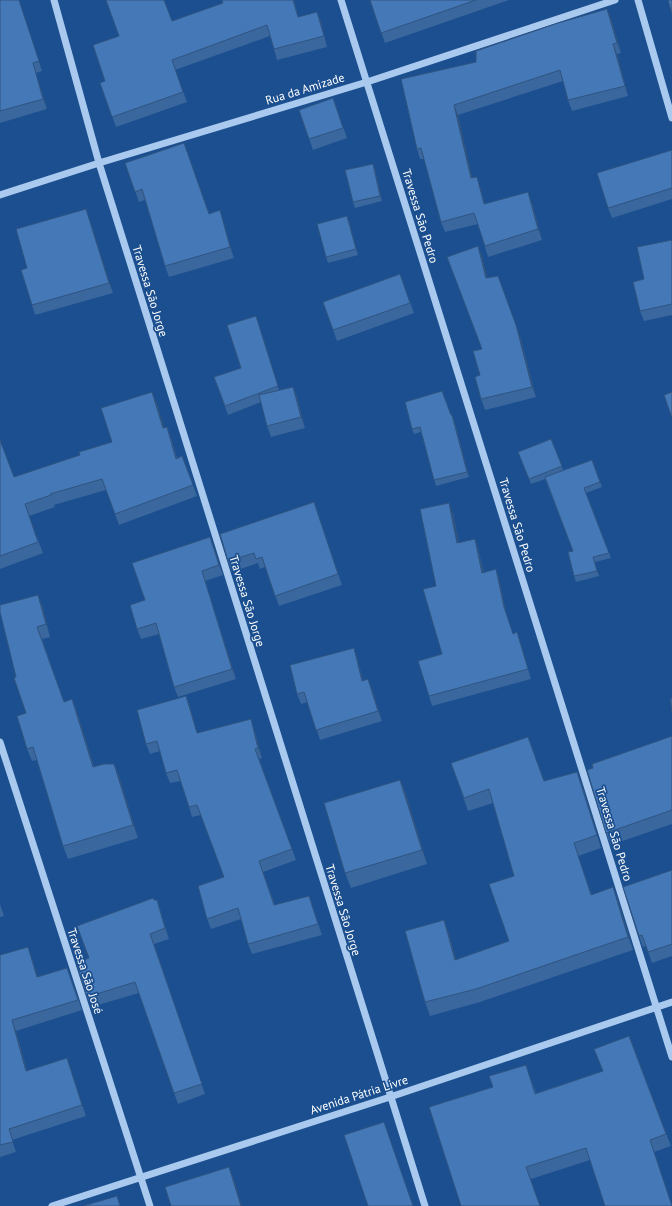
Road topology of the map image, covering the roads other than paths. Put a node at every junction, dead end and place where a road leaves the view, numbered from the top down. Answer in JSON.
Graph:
{"nodes":[{"id":1,"x":54,"y":0,"type":"edge"},
{"id":2,"x":341,"y":0,"type":"edge"},
{"id":3,"x":615,"y":0,"type":"edge"},
{"id":4,"x":638,"y":0,"type":"edge"},
{"id":5,"x":367,"y":82,"type":"junction"},
{"id":6,"x":672,"y":118,"type":"edge"},
{"id":7,"x":99,"y":163,"type":"junction"},
{"id":8,"x":0,"y":195,"type":"edge"},
{"id":9,"x":0,"y":742,"type":"edge"},
{"id":10,"x":672,"y":1002,"type":"edge"},
{"id":11,"x":657,"y":1006,"type":"junction"},
{"id":12,"x":672,"y":1057,"type":"edge"},
{"id":13,"x":390,"y":1097,"type":"junction"},
{"id":14,"x":141,"y":1177,"type":"junction"},
{"id":15,"x":52,"y":1206,"type":"edge"},
{"id":16,"x":150,"y":1206,"type":"edge"},
{"id":17,"x":425,"y":1206,"type":"edge"}],
"edges":[{"from":1,"to":7,"type":"street","name":"Travessa São Jorge"},
{"from":2,"to":5,"type":"street","name":"Travessa São Pedro"},
{"from":3,"to":5,"type":"street","name":"Rua da Amizade"},
{"from":4,"to":6,"type":"street"},
{"from":5,"to":7,"type":"street","name":"Rua da Amizade"},
{"from":5,"to":11,"type":"street","name":"Travessa São Pedro"},
{"from":7,"to":8,"type":"street","name":"Rua da Amizade"},
{"from":7,"to":13,"type":"street","name":"Travessa São Jorge"},
{"from":9,"to":14,"type":"street","name":"Travessa São José"},
{"from":10,"to":11,"type":"street","name":"Avenida Pátria Livre"},
{"from":11,"to":12,"type":"street","name":"Travessa São Pedro"},
{"from":11,"to":13,"type":"street","name":"Avenida Pátria Livre"},
{"from":13,"to":14,"type":"street","name":"Avenida Pátria Livre"},
{"from":13,"to":17,"type":"street","name":"Travessa São Jorge"},
{"from":14,"to":15,"type":"street","name":"Avenida Pátria Livre"},
{"from":14,"to":16,"type":"street","name":"Travessa São José"}]}
